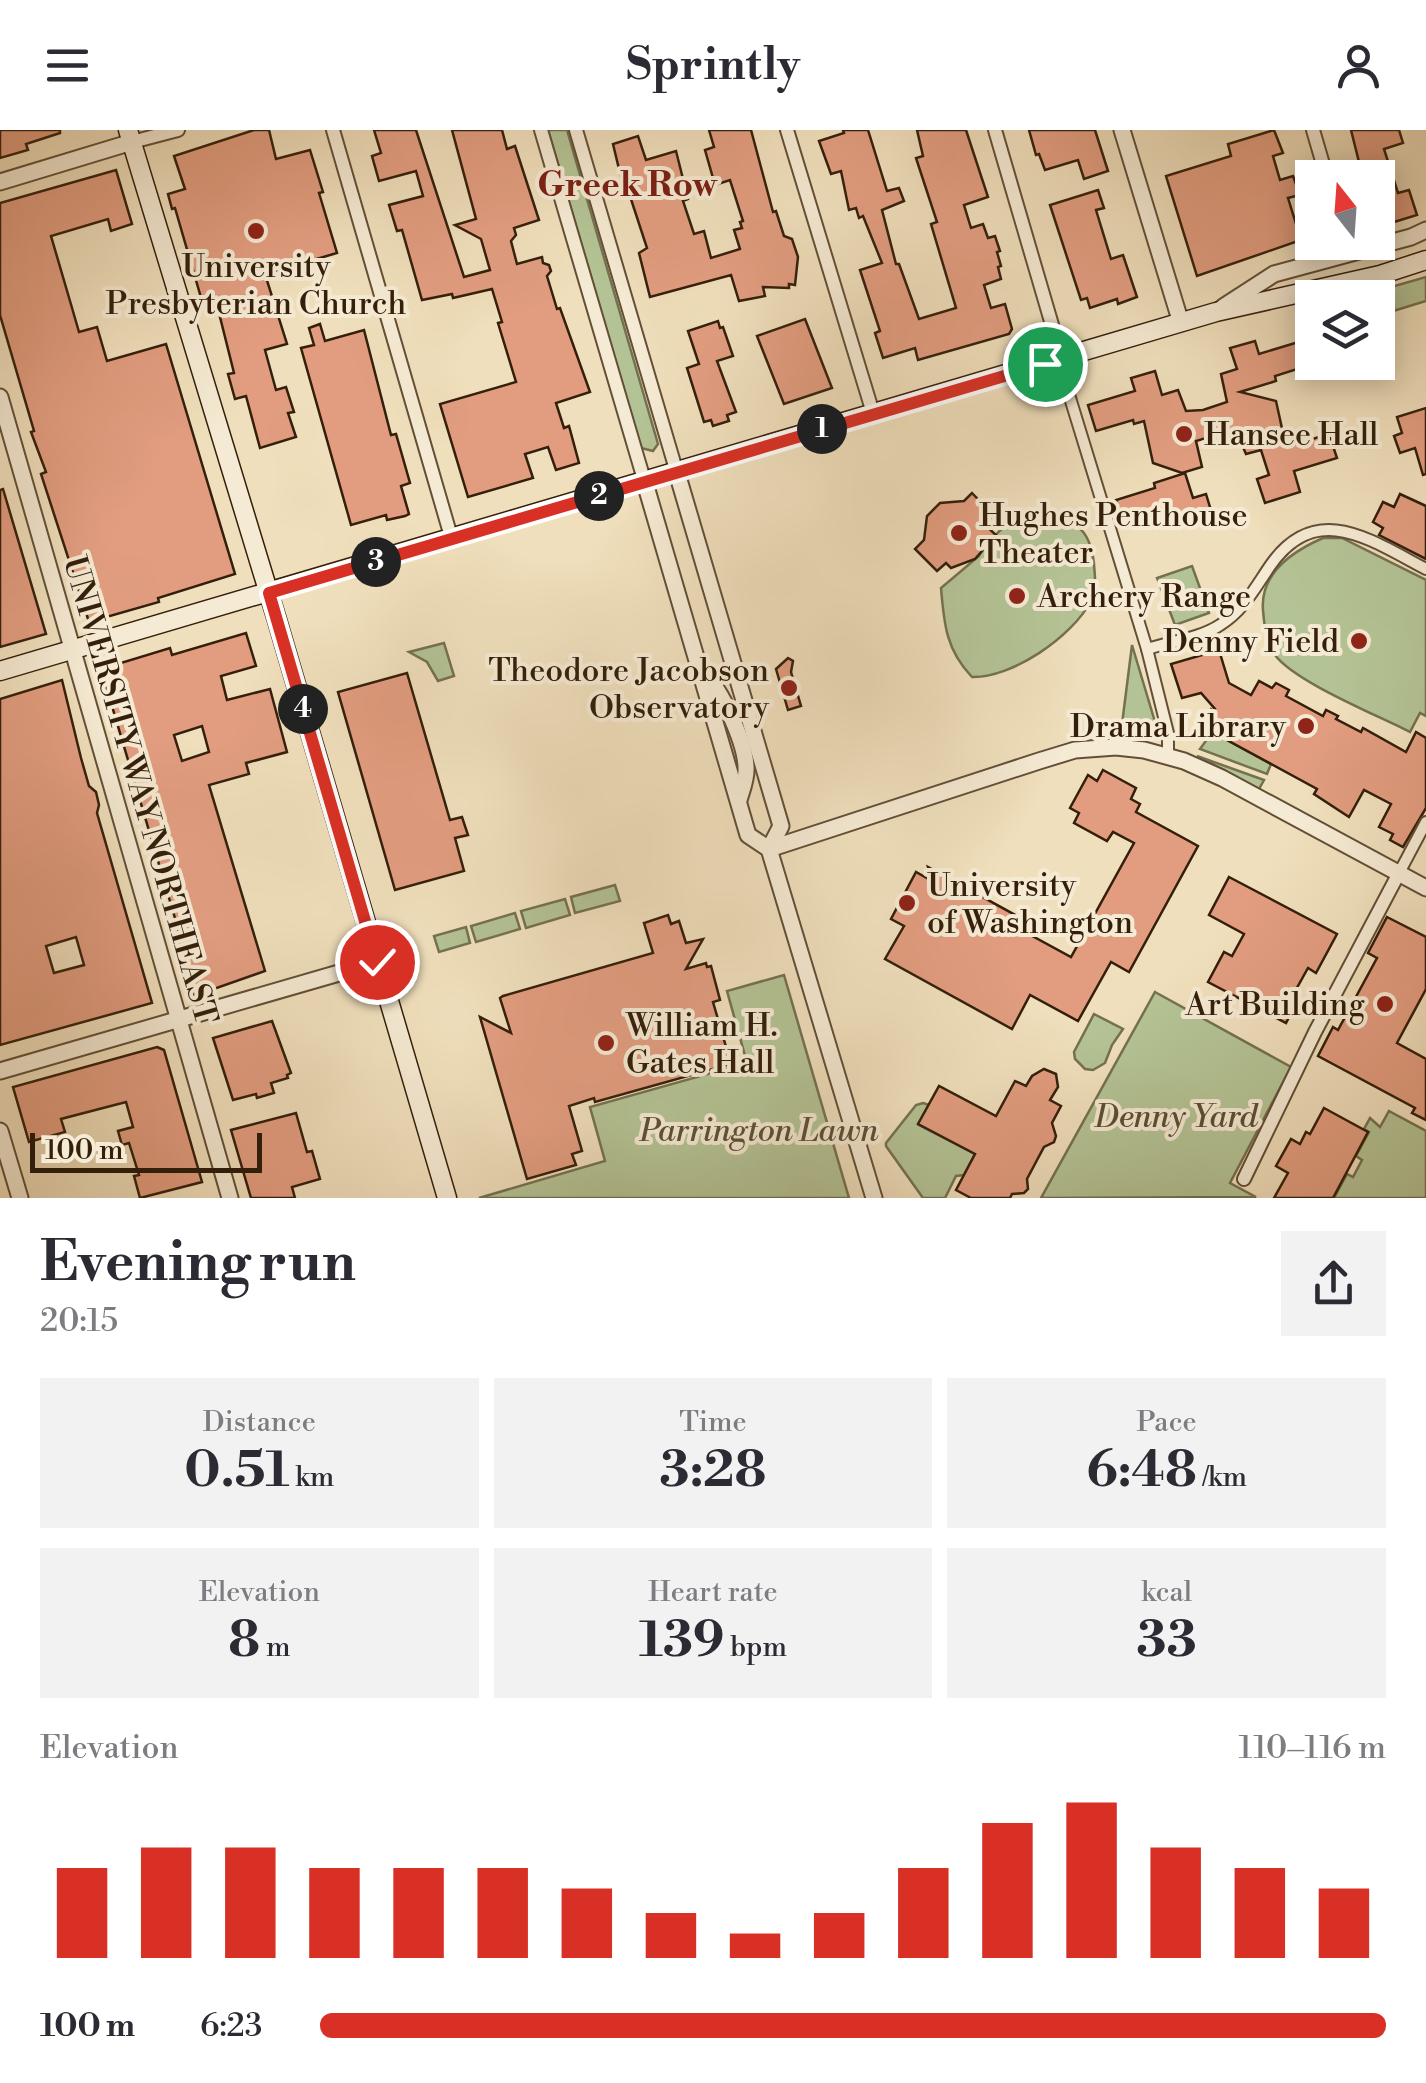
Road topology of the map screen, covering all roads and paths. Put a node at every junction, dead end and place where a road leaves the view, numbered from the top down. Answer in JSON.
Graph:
{"nodes":[{"id":1,"x":178,"y":130,"type":"edge"},
{"id":2,"x":333,"y":130,"type":"edge"},
{"id":3,"x":540,"y":130,"type":"edge"},
{"id":4,"x":576,"y":130,"type":"edge"},
{"id":5,"x":787,"y":130,"type":"edge"},
{"id":6,"x":995,"y":130,"type":"edge"},
{"id":7,"x":1122,"y":130,"type":"edge"},
{"id":8,"x":1313,"y":130,"type":"edge"},
{"id":9,"x":130,"y":136,"type":"edge"},
{"id":10,"x":1321,"y":160,"type":"edge"},
{"id":11,"x":0,"y":182,"type":"edge"},
{"id":12,"x":1426,"y":230,"type":"edge"},
{"id":13,"x":1395,"y":240,"type":"edge"},
{"id":14,"x":1313,"y":260,"type":"edge"},
{"id":15,"x":1426,"y":260,"type":"edge"},
{"id":16,"x":1216,"y":312,"type":"junction"},
{"id":17,"x":1181,"y":323,"type":"junction"},
{"id":18,"x":1062,"y":359,"type":"junction"},
{"id":19,"x":1068,"y":388,"type":"dead end"},
{"id":20,"x":0,"y":397,"type":"edge"},
{"id":21,"x":873,"y":414,"type":"junction"},
{"id":22,"x":677,"y":473,"type":"junction"},
{"id":23,"x":645,"y":482,"type":"junction"},
{"id":24,"x":452,"y":540,"type":"junction"},
{"id":25,"x":1426,"y":568,"type":"edge"},
{"id":26,"x":710,"y":586,"type":"junction"},
{"id":27,"x":269,"y":593,"type":"junction"},
{"id":28,"x":678,"y":596,"type":"junction"},
{"id":29,"x":1146,"y":649,"type":"junction"},
{"id":30,"x":72,"y":651,"type":"junction"},
{"id":31,"x":0,"y":671,"type":"edge"},
{"id":32,"x":1168,"y":756,"type":"junction"},
{"id":33,"x":1426,"y":822,"type":"edge"},
{"id":34,"x":769,"y":849,"type":"junction"},
{"id":35,"x":1399,"y":873,"type":"junction"},
{"id":36,"x":1426,"y":888,"type":"edge"},
{"id":37,"x":377,"y":962,"type":"junction"},
{"id":38,"x":178,"y":1018,"type":"junction"},
{"id":39,"x":0,"y":1071,"type":"edge"},
{"id":40,"x":0,"y":1131,"type":"edge"},
{"id":41,"x":1244,"y":1180,"type":"dead end"},
{"id":42,"x":20,"y":1198,"type":"edge"},
{"id":43,"x":230,"y":1198,"type":"edge"},
{"id":44,"x":447,"y":1198,"type":"edge"},
{"id":45,"x":874,"y":1198,"type":"edge"}],
"edges":[{"from":1,"to":9,"type":"street"},
{"from":2,"to":24,"type":"street"},
{"from":3,"to":23,"type":"street"},
{"from":4,"to":22,"type":"street"},
{"from":5,"to":21,"type":"street"},
{"from":6,"to":18,"type":"street"},
{"from":7,"to":17,"type":"street"},
{"from":8,"to":10,"type":"street"},
{"from":9,"to":11,"type":"street"},
{"from":9,"to":27,"type":"main road"},
{"from":12,"to":13,"type":"street"},
{"from":14,"to":16,"type":"street"},
{"from":15,"to":16,"type":"main road"},
{"from":16,"to":17,"type":"main road"},
{"from":17,"to":18,"type":"main road"},
{"from":18,"to":21,"type":"main road"},
{"from":19,"to":29,"type":"street"},
{"from":20,"to":30,"type":"street","name":"UNIVERSITY WAY NORTHEAST"},
{"from":21,"to":22,"type":"main road"},
{"from":22,"to":23,"type":"main road"},
{"from":22,"to":26,"type":"street"},
{"from":23,"to":24,"type":"main road"},
{"from":23,"to":28,"type":"street"},
{"from":24,"to":27,"type":"main road"},
{"from":25,"to":29,"type":"street"},
{"from":26,"to":28,"type":"street"},
{"from":26,"to":34,"type":"street"},
{"from":27,"to":30,"type":"main road"},
{"from":27,"to":37,"type":"main road"},
{"from":28,"to":34,"type":"street"},
{"from":29,"to":32,"type":"street"},
{"from":30,"to":31,"type":"main road"},
{"from":30,"to":38,"type":"street","name":"UNIVERSITY WAY NORTHEAST"},
{"from":32,"to":34,"type":"street"},
{"from":32,"to":35,"type":"street"},
{"from":33,"to":35,"type":"street"},
{"from":34,"to":45,"type":"street"},
{"from":35,"to":36,"type":"street"},
{"from":35,"to":41,"type":"street"},
{"from":37,"to":38,"type":"street"},
{"from":37,"to":44,"type":"main road"},
{"from":38,"to":39,"type":"street"},
{"from":38,"to":43,"type":"street","name":"UNIVERSITY WAY NORTHEAST"},
{"from":40,"to":42,"type":"street"}]}
